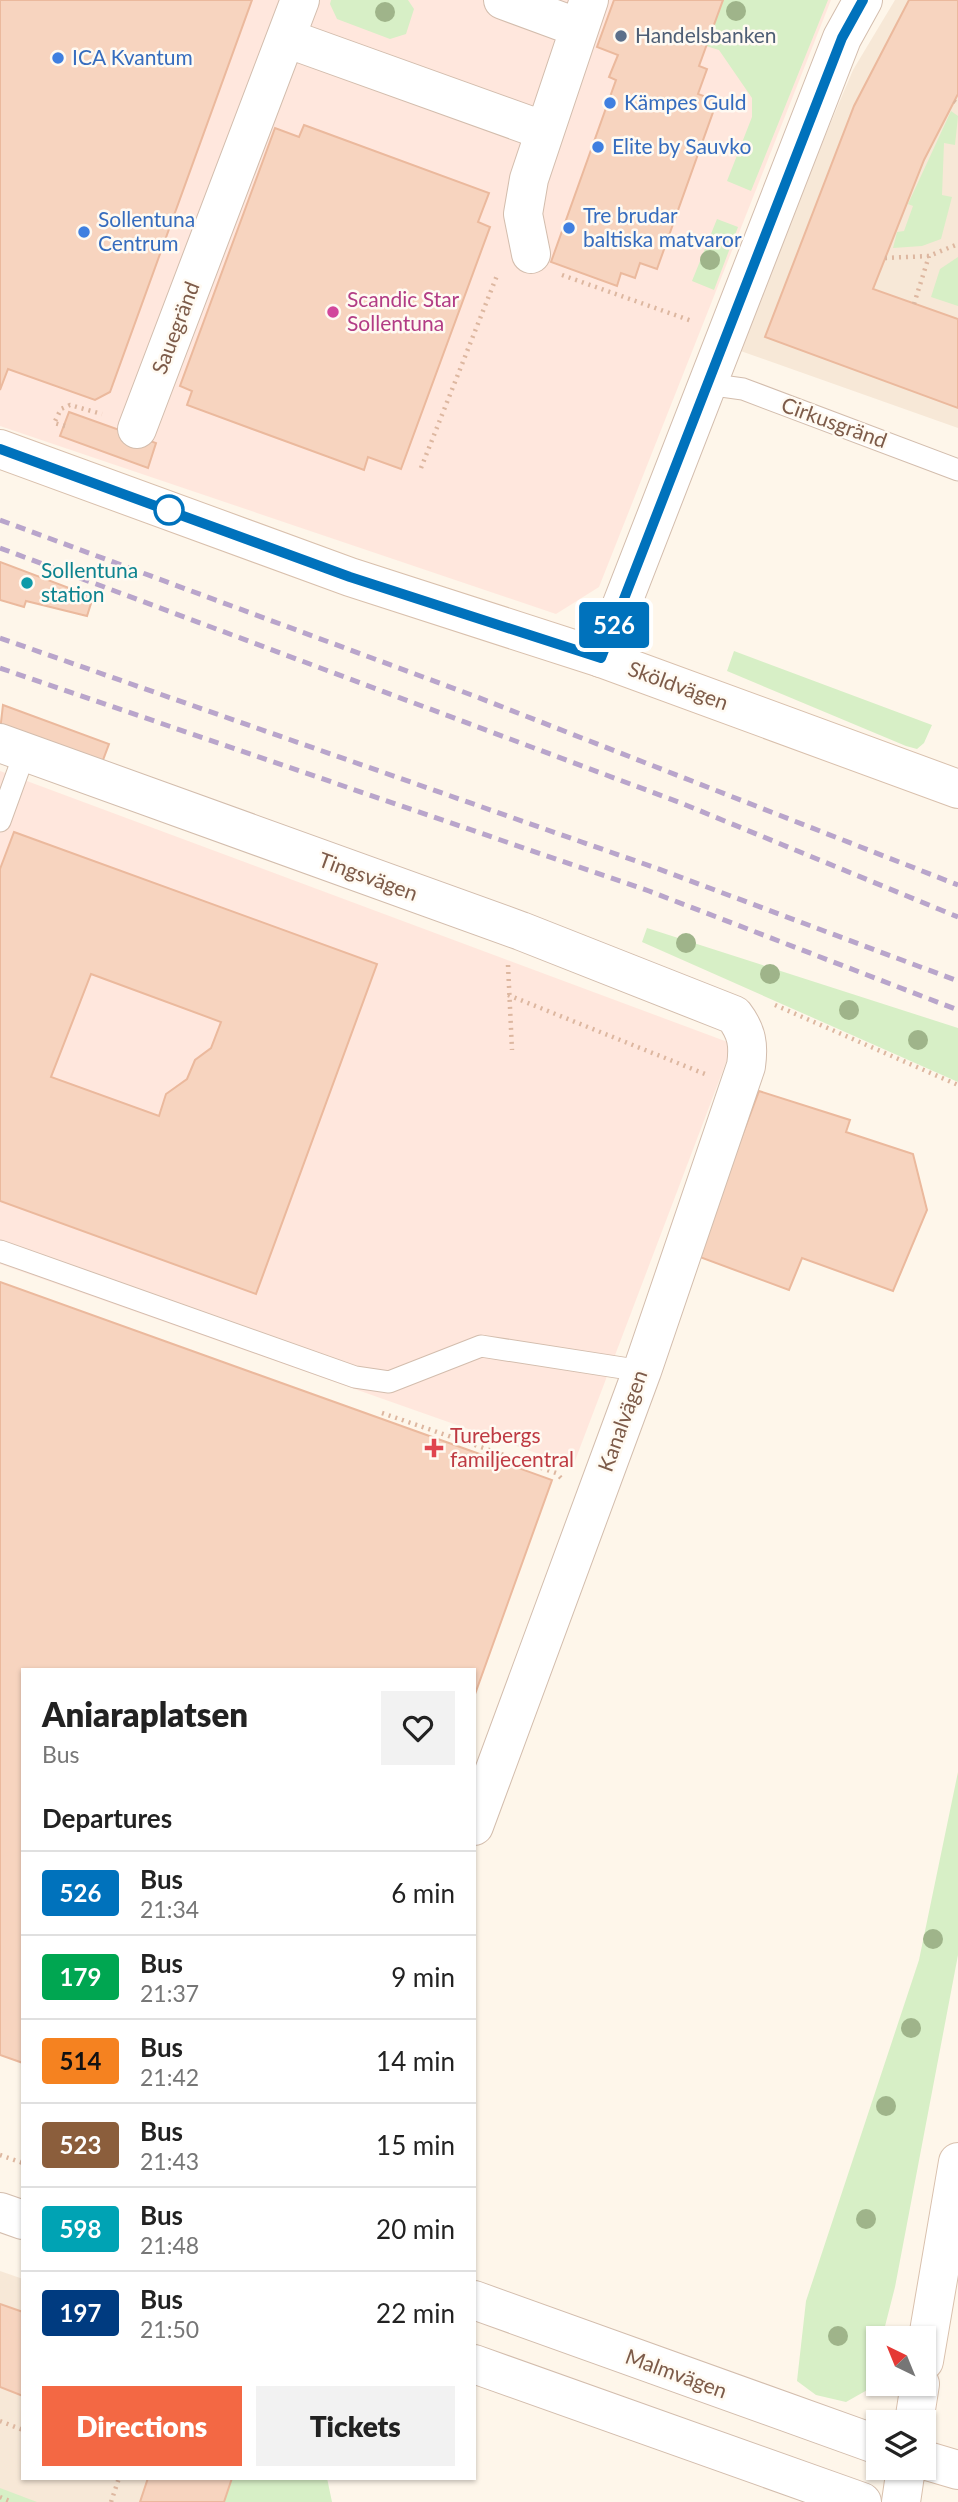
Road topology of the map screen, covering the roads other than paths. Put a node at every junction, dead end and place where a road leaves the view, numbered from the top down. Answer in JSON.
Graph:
{"nodes":[{"id":1,"x":300,"y":0,"type":"edge"},
{"id":2,"x":503,"y":0,"type":"edge"},
{"id":3,"x":863,"y":0,"type":"edge"},
{"id":4,"x":584,"y":14,"type":"edge"},
{"id":5,"x":286,"y":38,"type":"junction"},
{"id":6,"x":545,"y":131,"type":"junction"},
{"id":7,"x":515,"y":263,"type":"road end"},
{"id":8,"x":708,"y":383,"type":"junction"},
{"id":9,"x":137,"y":429,"type":"dead end"},
{"id":10,"x":0,"y":449,"type":"edge"},
{"id":11,"x":958,"y":470,"type":"edge"},
{"id":12,"x":601,"y":658,"type":"junction"},
{"id":13,"x":12,"y":747,"type":"edge"},
{"id":14,"x":958,"y":789,"type":"edge"},
{"id":15,"x":0,"y":821,"type":"edge"},
{"id":16,"x":734,"y":1015,"type":"joint"},
{"id":17,"x":0,"y":1251,"type":"edge"},
{"id":18,"x":642,"y":1371,"type":"junction"},
{"id":19,"x":476,"y":1821,"type":"edge"},
{"id":20,"x":958,"y":2162,"type":"edge"},
{"id":21,"x":0,"y":2212,"type":"edge"},
{"id":22,"x":21,"y":2219,"type":"edge"},
{"id":23,"x":476,"y":2301,"type":"edge"},
{"id":24,"x":930,"y":2326,"type":"edge"},
{"id":25,"x":476,"y":2365,"type":"edge"},
{"id":26,"x":866,"y":2441,"type":"edge"},
{"id":27,"x":936,"y":2464,"type":"edge"},
{"id":28,"x":958,"y":2470,"type":"edge"},
{"id":29,"x":904,"y":2480,"type":"edge"},
{"id":30,"x":862,"y":2502,"type":"edge"},
{"id":31,"x":901,"y":2502,"type":"edge"}],
"edges":[{"from":1,"to":5,"type":"street","name":"Sauegränd"},
{"from":2,"to":4,"type":"street"},
{"from":3,"to":8,"type":"street"},
{"from":4,"to":6,"type":"street"},
{"from":5,"to":6,"type":"street"},
{"from":5,"to":9,"type":"street","name":"Sauegränd"},
{"from":6,"to":7,"type":"street"},
{"from":8,"to":11,"type":"lane","name":"Cirkusgränd"},
{"from":8,"to":12,"type":"street"},
{"from":10,"to":12,"type":"street","name":"Sköldvägen"},
{"from":12,"to":14,"type":"street","name":"Sköldvägen"},
{"from":13,"to":15,"type":"lane"},
{"from":13,"to":16,"type":"street","name":"Tingsvägen"},
{"from":16,"to":18,"type":"street","name":"Kanalvägen"},
{"from":17,"to":18,"type":"lane"},
{"from":18,"to":19,"type":"street","name":"Kanalvägen"},
{"from":20,"to":24,"type":"street"},
{"from":21,"to":22,"type":"street"},
{"from":23,"to":26,"type":"street","name":"Malmvägen"},
{"from":25,"to":30,"type":"street"},
{"from":27,"to":28,"type":"street"},
{"from":29,"to":31,"type":"street"}]}
